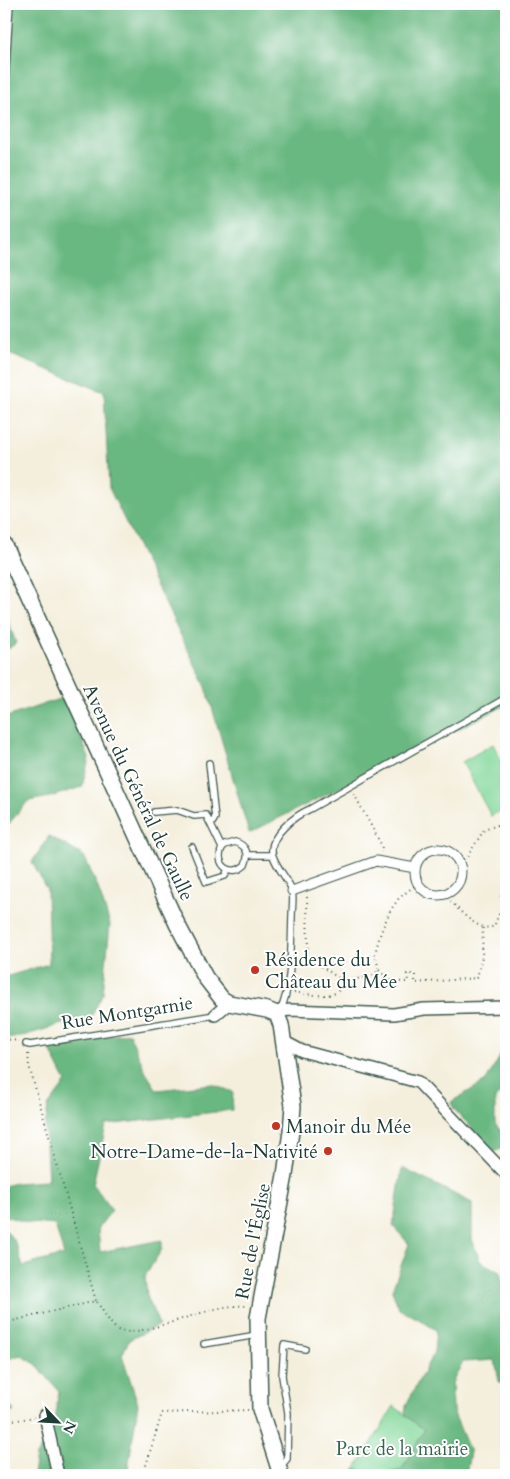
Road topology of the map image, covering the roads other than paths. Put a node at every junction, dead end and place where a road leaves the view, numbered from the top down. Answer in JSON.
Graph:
{"nodes":[{"id":1,"x":10,"y":4,"type":"edge"},
{"id":2,"x":4,"y":99,"type":"edge"},
{"id":3,"x":4,"y":545,"type":"edge"},
{"id":4,"x":506,"y":698,"type":"edge"},
{"id":5,"x":209,"y":764,"type":"dead end"},
{"id":6,"x":154,"y":812,"type":"dead end"},
{"id":7,"x":211,"y":825,"type":"junction"},
{"id":8,"x":192,"y":846,"type":"dead end"},
{"id":9,"x":222,"y":848,"type":"junction"},
{"id":10,"x":248,"y":855,"type":"junction"},
{"id":11,"x":272,"y":855,"type":"junction"},
{"id":12,"x":415,"y":868,"type":"junction"},
{"id":13,"x":228,"y":869,"type":"junction"},
{"id":14,"x":292,"y":890,"type":"junction"},
{"id":15,"x":228,"y":1003,"type":"junction"},
{"id":16,"x":506,"y":1007,"type":"edge"},
{"id":17,"x":279,"y":1012,"type":"junction"},
{"id":18,"x":216,"y":1015,"type":"joint"},
{"id":19,"x":283,"y":1040,"type":"junction"},
{"id":20,"x":26,"y":1044,"type":"road end"},
{"id":21,"x":506,"y":1174,"type":"edge"},
{"id":22,"x":259,"y":1335,"type":"junction"},
{"id":23,"x":204,"y":1344,"type":"dead end"},
{"id":24,"x":305,"y":1349,"type":"dead end"},
{"id":25,"x":45,"y":1415,"type":"road end"},
{"id":26,"x":280,"y":1471,"type":"edge"},
{"id":27,"x":58,"y":1475,"type":"edge"}],
"edges":[{"from":1,"to":2,"type":"lane"},
{"from":3,"to":15,"type":"street","name":"Avenue du Général de Gaulle"},
{"from":4,"to":11,"type":"lane"},
{"from":5,"to":7,"type":"lane"},
{"from":6,"to":7,"type":"lane"},
{"from":7,"to":9,"type":"lane"},
{"from":8,"to":13,"type":"lane"},
{"from":9,"to":10,"type":"lane"},
{"from":9,"to":13,"type":"lane"},
{"from":10,"to":11,"type":"lane"},
{"from":10,"to":13,"type":"lane"},
{"from":11,"to":14,"type":"lane"},
{"from":12,"to":12,"type":"street"},
{"from":12,"to":14,"type":"street"},
{"from":14,"to":17,"type":"lane"},
{"from":15,"to":17,"type":"street"},
{"from":15,"to":18,"type":"street","name":"Rue Montgarnie"},
{"from":16,"to":17,"type":"street"},
{"from":17,"to":19,"type":"street","name":"Rue de l'Église"},
{"from":18,"to":20,"type":"lane","name":"Rue Montgarnie"},
{"from":19,"to":21,"type":"street"},
{"from":19,"to":22,"type":"street","name":"Rue de l'Église"},
{"from":22,"to":23,"type":"lane"},
{"from":22,"to":26,"type":"street","name":"Rue de l'Église"},
{"from":24,"to":26,"type":"lane"},
{"from":25,"to":27,"type":"street"}]}
